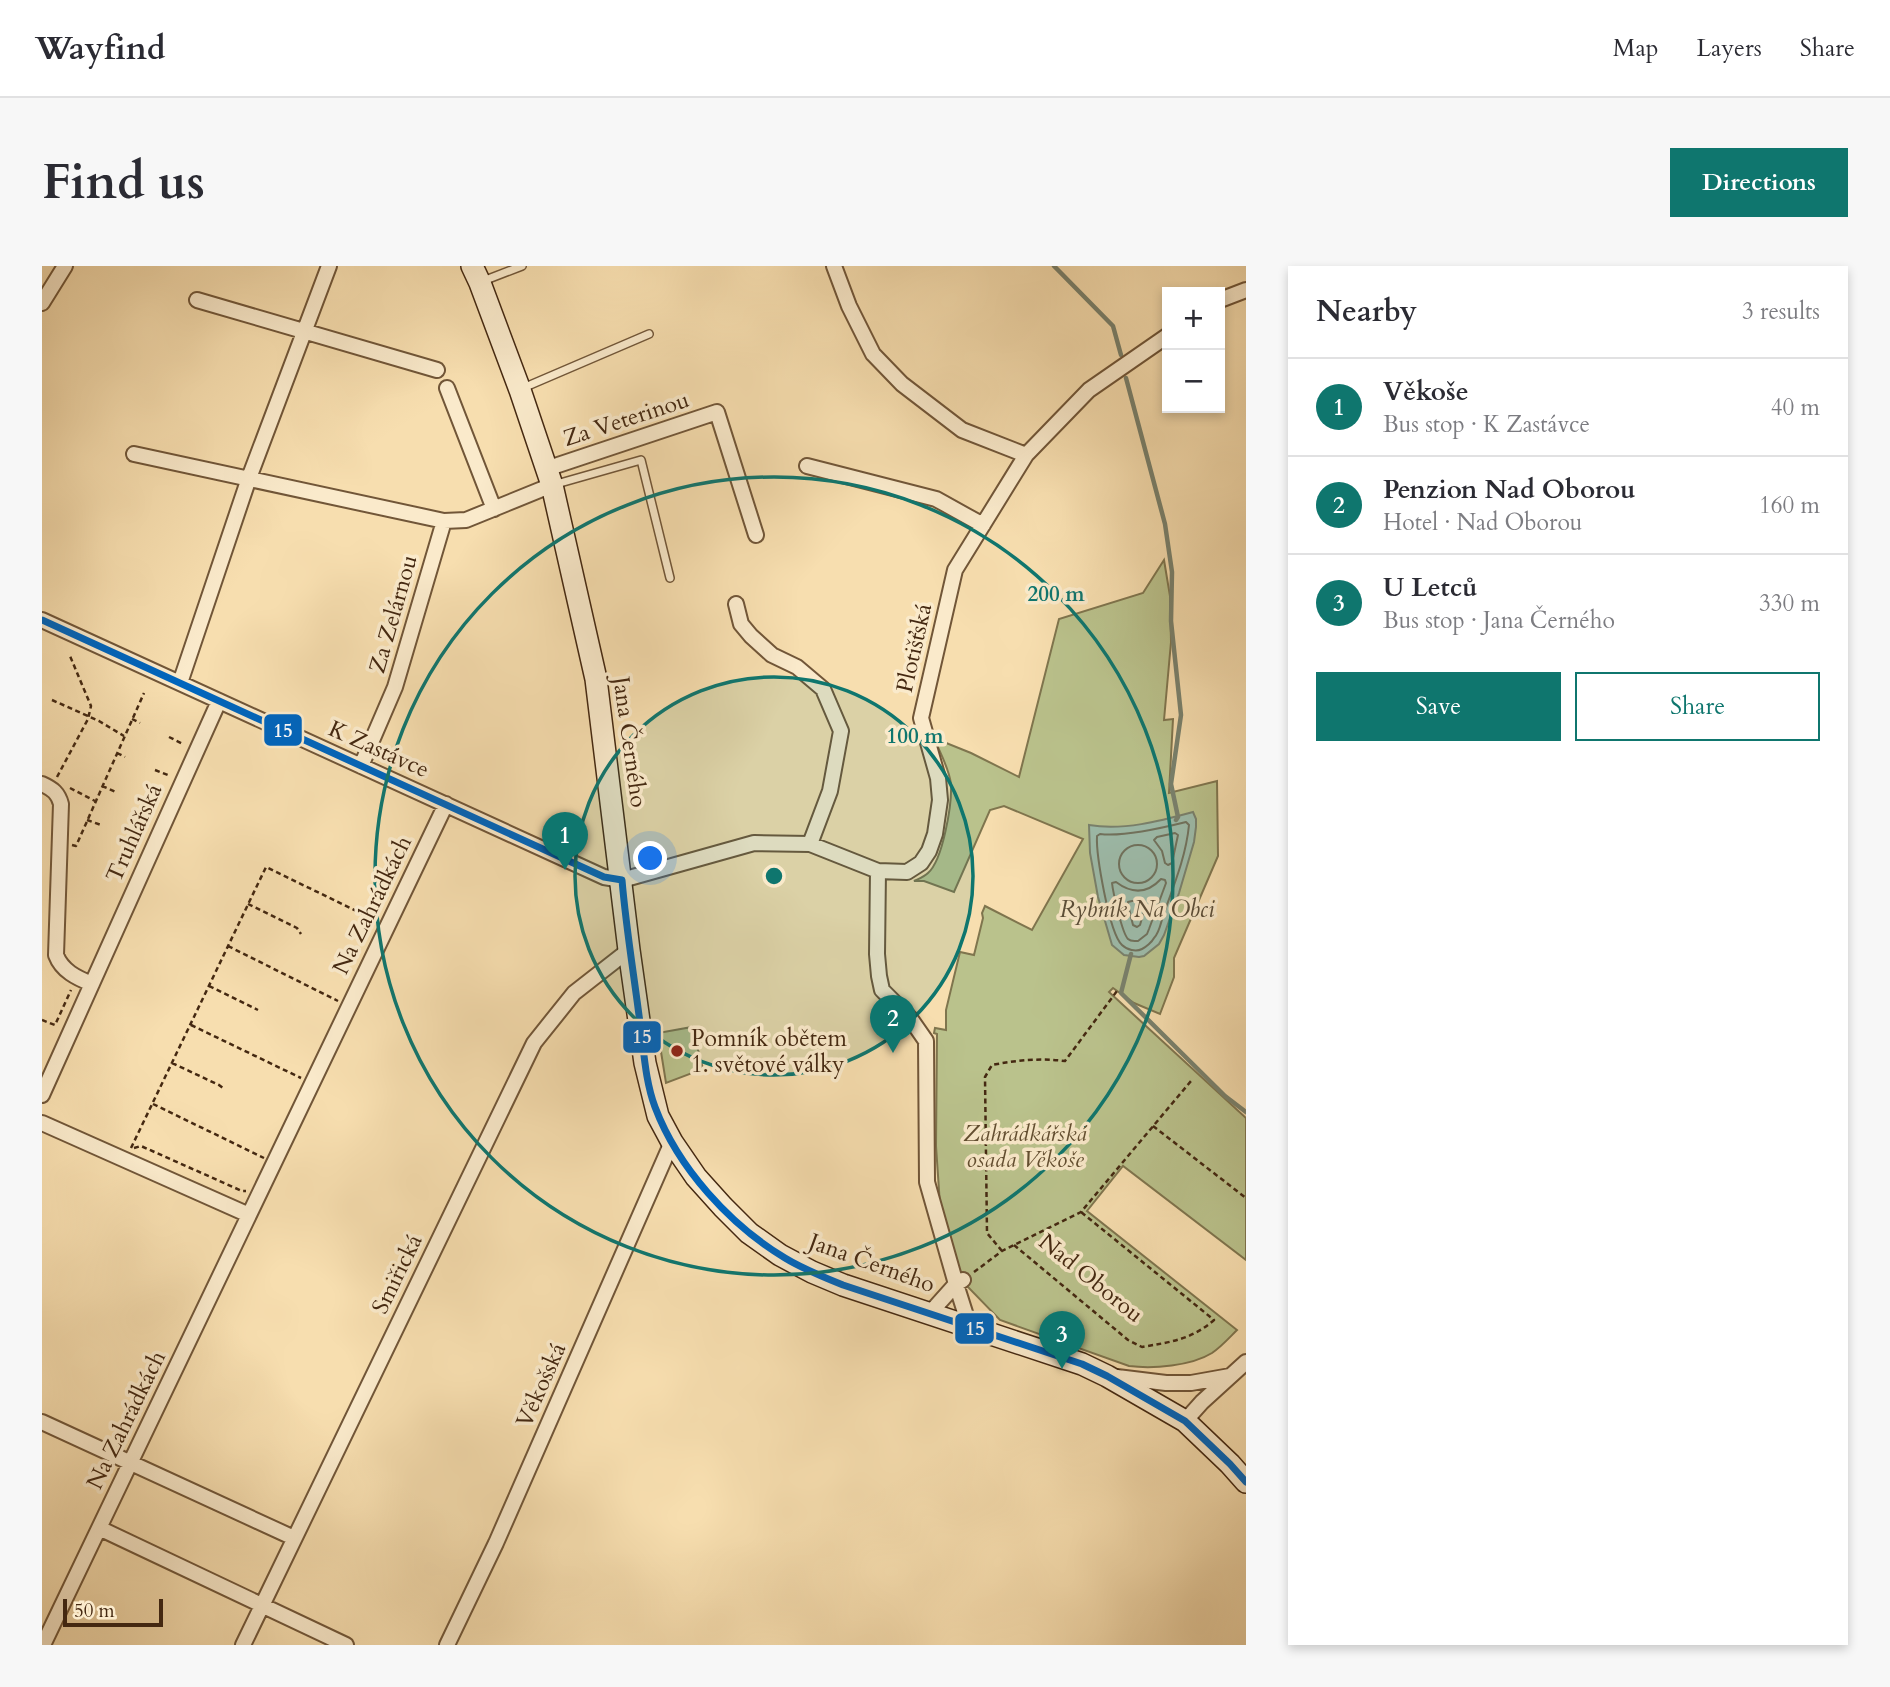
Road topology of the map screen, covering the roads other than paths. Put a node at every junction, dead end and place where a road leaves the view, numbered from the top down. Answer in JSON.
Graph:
{"nodes":[{"id":1,"x":65,"y":266,"type":"edge"},
{"id":2,"x":329,"y":266,"type":"edge"},
{"id":3,"x":522,"y":266,"type":"edge"},
{"id":4,"x":834,"y":266,"type":"edge"},
{"id":5,"x":475,"y":274,"type":"edge"},
{"id":6,"x":1246,"y":290,"type":"edge"},
{"id":7,"x":1225,"y":298,"type":"edge"},
{"id":8,"x":197,"y":300,"type":"dead end"},
{"id":9,"x":42,"y":303,"type":"edge"},
{"id":10,"x":304,"y":332,"type":"junction"},
{"id":11,"x":649,"y":334,"type":"dead end"},
{"id":12,"x":1162,"y":340,"type":"edge"},
{"id":13,"x":437,"y":370,"type":"dead end"},
{"id":14,"x":447,"y":388,"type":"dead end"},
{"id":15,"x":520,"y":390,"type":"junction"},
{"id":16,"x":134,"y":454,"type":"dead end"},
{"id":17,"x":1026,"y":456,"type":"junction"},
{"id":18,"x":807,"y":466,"type":"dead end"},
{"id":19,"x":549,"y":477,"type":"junction"},
{"id":20,"x":249,"y":478,"type":"junction"},
{"id":21,"x":494,"y":509,"type":"junction"},
{"id":22,"x":444,"y":521,"type":"junction"},
{"id":23,"x":983,"y":525,"type":"junction"},
{"id":24,"x":756,"y":535,"type":"dead end"},
{"id":25,"x":670,"y":579,"type":"dead end"},
{"id":26,"x":736,"y":604,"type":"dead end"},
{"id":27,"x":42,"y":620,"type":"edge"},
{"id":28,"x":180,"y":683,"type":"junction"},
{"id":29,"x":219,"y":701,"type":"junction"},
{"id":30,"x":361,"y":766,"type":"junction"},
{"id":31,"x":48,"y":782,"type":"edge"},
{"id":32,"x":446,"y":804,"type":"junction"},
{"id":33,"x":810,"y":844,"type":"junction"},
{"id":34,"x":878,"y":872,"type":"junction"},
{"id":35,"x":622,"y":880,"type":"junction"},
{"id":36,"x":629,"y":950,"type":"junction"},
{"id":37,"x":92,"y":984,"type":"junction"},
{"id":38,"x":42,"y":1095,"type":"edge"},
{"id":39,"x":42,"y":1123,"type":"edge"},
{"id":40,"x":672,"y":1142,"type":"junction"},
{"id":41,"x":249,"y":1215,"type":"junction"},
{"id":42,"x":960,"y":1282,"type":"junction"},
{"id":43,"x":930,"y":1313,"type":"junction"},
{"id":44,"x":969,"y":1325,"type":"junction"},
{"id":45,"x":1246,"y":1362,"type":"edge"},
{"id":46,"x":1107,"y":1376,"type":"junction"},
{"id":47,"x":1230,"y":1376,"type":"junction"},
{"id":48,"x":1185,"y":1421,"type":"junction"},
{"id":49,"x":42,"y":1422,"type":"edge"},
{"id":50,"x":130,"y":1463,"type":"junction"},
{"id":51,"x":1246,"y":1482,"type":"edge"},
{"id":52,"x":99,"y":1528,"type":"junction"},
{"id":53,"x":294,"y":1538,"type":"junction"},
{"id":54,"x":262,"y":1605,"type":"junction"},
{"id":55,"x":43,"y":1645,"type":"edge"},
{"id":56,"x":243,"y":1645,"type":"edge"},
{"id":57,"x":346,"y":1645,"type":"edge"},
{"id":58,"x":447,"y":1645,"type":"edge"}],
"edges":[{"from":1,"to":9,"type":"street"},
{"from":2,"to":10,"type":"street"},
{"from":3,"to":5,"type":"lane"},
{"from":4,"to":17,"type":"street"},
{"from":5,"to":15,"type":"street","name":"Jana Černého"},
{"from":6,"to":7,"type":"street"},
{"from":8,"to":10,"type":"street"},
{"from":10,"to":13,"type":"street"},
{"from":10,"to":20,"type":"street"},
{"from":11,"to":15,"type":"lane"},
{"from":12,"to":17,"type":"street","name":"Plotišťská"},
{"from":14,"to":21,"type":"street"},
{"from":15,"to":19,"type":"street","name":"Jana Černého"},
{"from":16,"to":20,"type":"street"},
{"from":17,"to":23,"type":"street","name":"Plotišťská"},
{"from":18,"to":23,"type":"street"},
{"from":19,"to":21,"type":"street"},
{"from":19,"to":24,"type":"street","name":"Za Veterinou"},
{"from":19,"to":25,"type":"lane"},
{"from":19,"to":35,"type":"street","name":"Jana Černého"},
{"from":20,"to":22,"type":"street"},
{"from":20,"to":28,"type":"street"},
{"from":21,"to":22,"type":"street"},
{"from":22,"to":30,"type":"street","name":"Za Zelárnou"},
{"from":23,"to":34,"type":"street","name":"Plotišťská"},
{"from":26,"to":33,"type":"street"},
{"from":27,"to":28,"type":"street","name":"K Zastávce"},
{"from":28,"to":29,"type":"street","name":"K Zastávce"},
{"from":29,"to":30,"type":"street","name":"K Zastávce"},
{"from":29,"to":37,"type":"street","name":"Truhlářská"},
{"from":30,"to":32,"type":"street","name":"K Zastávce"},
{"from":31,"to":37,"type":"street"},
{"from":32,"to":35,"type":"street","name":"K Zastávce"},
{"from":32,"to":41,"type":"street","name":"Na Zahrádkách"},
{"from":33,"to":34,"type":"street","name":"Plotišťská"},
{"from":33,"to":35,"type":"street","name":"Plotišťská"},
{"from":34,"to":42,"type":"street"},
{"from":35,"to":36,"type":"street","name":"Jana Černého"},
{"from":36,"to":40,"type":"street","name":"Jana Černého"},
{"from":36,"to":53,"type":"street","name":"Smiřická"},
{"from":37,"to":38,"type":"street","name":"Truhlářská"},
{"from":39,"to":41,"type":"street"},
{"from":40,"to":43,"type":"street","name":"Jana Černého"},
{"from":40,"to":58,"type":"street","name":"Věkošská"},
{"from":41,"to":50,"type":"street","name":"Na Zahrádkách"},
{"from":42,"to":43,"type":"street"},
{"from":42,"to":44,"type":"street"},
{"from":43,"to":44,"type":"street","name":"Jana Černého"},
{"from":44,"to":46,"type":"street","name":"Jana Černého"},
{"from":45,"to":47,"type":"street"},
{"from":46,"to":47,"type":"street"},
{"from":46,"to":48,"type":"street","name":"Jana Černého"},
{"from":47,"to":48,"type":"street"},
{"from":48,"to":51,"type":"street","name":"Jana Černého"},
{"from":49,"to":50,"type":"street"},
{"from":50,"to":52,"type":"street","name":"Na Zahrádkách"},
{"from":50,"to":53,"type":"street"},
{"from":52,"to":54,"type":"street"},
{"from":52,"to":55,"type":"street","name":"Na Zahrádkách"},
{"from":53,"to":54,"type":"street","name":"Smiřická"},
{"from":54,"to":56,"type":"street","name":"Smiřická"},
{"from":54,"to":57,"type":"street"}]}
